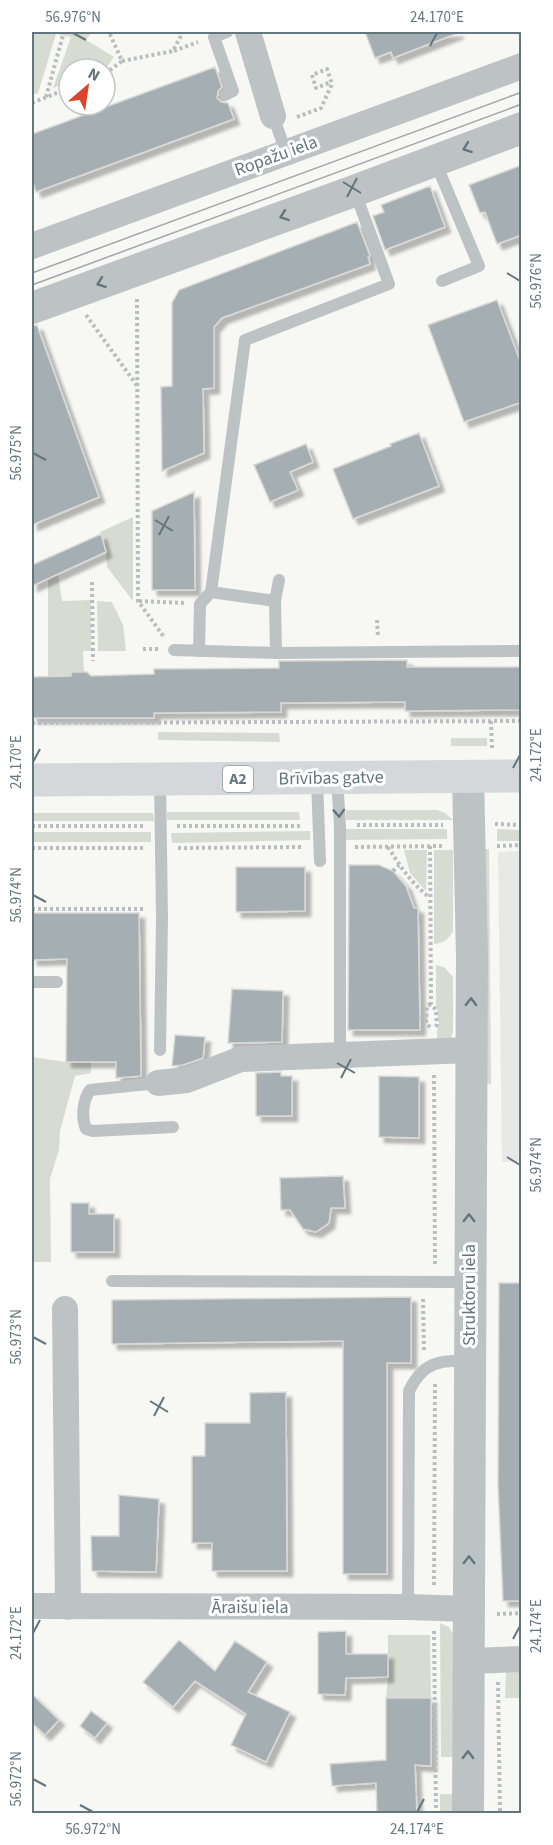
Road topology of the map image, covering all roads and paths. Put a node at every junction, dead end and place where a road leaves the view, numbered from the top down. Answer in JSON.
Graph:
{"nodes":[{"id":1,"x":109,"y":32,"type":"edge"},
{"id":2,"x":183,"y":32,"type":"edge"},
{"id":3,"x":227,"y":32,"type":"edge"},
{"id":4,"x":248,"y":32,"type":"edge"},
{"id":5,"x":63,"y":35,"type":"dead end"},
{"id":6,"x":213,"y":37,"type":"junction"},
{"id":7,"x":173,"y":51,"type":"junction"},
{"id":8,"x":122,"y":61,"type":"junction"},
{"id":9,"x":117,"y":65,"type":"edge"},
{"id":10,"x":522,"y":66,"type":"edge"},
{"id":11,"x":332,"y":82,"type":"junction"},
{"id":12,"x":57,"y":93,"type":"edge"},
{"id":13,"x":225,"y":95,"type":"dead end"},
{"id":14,"x":46,"y":97,"type":"junction"},
{"id":15,"x":32,"y":103,"type":"edge"},
{"id":16,"x":282,"y":118,"type":"junction"},
{"id":17,"x":522,"y":128,"type":"edge"},
{"id":18,"x":286,"y":152,"type":"junction"},
{"id":19,"x":435,"y":160,"type":"junction"},
{"id":20,"x":354,"y":191,"type":"junction"},
{"id":21,"x":32,"y":246,"type":"edge"},
{"id":22,"x":136,"y":270,"type":"junction"},
{"id":23,"x":442,"y":281,"type":"dead end"},
{"id":24,"x":70,"y":294,"type":"junction"},
{"id":25,"x":32,"y":308,"type":"edge"},
{"id":26,"x":138,"y":388,"type":"junction"},
{"id":27,"x":279,"y":580,"type":"dead end"},
{"id":28,"x":92,"y":582,"type":"dead end"},
{"id":29,"x":211,"y":592,"type":"junction"},
{"id":30,"x":138,"y":601,"type":"junction"},
{"id":31,"x":275,"y":601,"type":"junction"},
{"id":32,"x":200,"y":604,"type":"junction"},
{"id":33,"x":174,"y":650,"type":"joint"},
{"id":34,"x":199,"y":651,"type":"junction"},
{"id":35,"x":522,"y":651,"type":"edge"},
{"id":36,"x":276,"y":654,"type":"junction"},
{"id":37,"x":93,"y":661,"type":"dead end"},
{"id":38,"x":522,"y":721,"type":"edge"},
{"id":39,"x":491,"y":722,"type":"junction"},
{"id":40,"x":32,"y":723,"type":"edge"},
{"id":41,"x":492,"y":749,"type":"dead end"},
{"id":42,"x":468,"y":776,"type":"junction"},
{"id":43,"x":522,"y":776,"type":"edge"},
{"id":44,"x":327,"y":778,"type":"junction"},
{"id":45,"x":160,"y":779,"type":"junction"},
{"id":46,"x":32,"y":780,"type":"edge"},
{"id":47,"x":493,"y":824,"type":"dead end"},
{"id":48,"x":450,"y":825,"type":"dead end"},
{"id":49,"x":522,"y":825,"type":"edge"},
{"id":50,"x":32,"y":826,"type":"edge"},
{"id":51,"x":162,"y":826,"type":"junction"},
{"id":52,"x":319,"y":826,"type":"junction"},
{"id":53,"x":340,"y":826,"type":"junction"},
{"id":54,"x":522,"y":845,"type":"edge"},
{"id":55,"x":430,"y":846,"type":"dead end"},
{"id":56,"x":493,"y":846,"type":"dead end"},
{"id":57,"x":388,"y":847,"type":"dead end"},
{"id":58,"x":32,"y":848,"type":"edge"},
{"id":59,"x":152,"y":848,"type":"dead end"},
{"id":60,"x":320,"y":861,"type":"dead end"},
{"id":61,"x":399,"y":865,"type":"junction"},
{"id":62,"x":393,"y":871,"type":"dead end"},
{"id":63,"x":430,"y":897,"type":"junction"},
{"id":64,"x":32,"y":909,"type":"edge"},
{"id":65,"x":162,"y":909,"type":"junction"},
{"id":66,"x":430,"y":956,"type":"dead end"},
{"id":67,"x":32,"y":982,"type":"edge"},
{"id":68,"x":57,"y":982,"type":"dead end"},
{"id":69,"x":430,"y":1004,"type":"dead end"},
{"id":70,"x":420,"y":1017,"type":"dead end"},
{"id":71,"x":159,"y":1050,"type":"dead end"},
{"id":72,"x":470,"y":1050,"type":"junction"},
{"id":73,"x":340,"y":1055,"type":"junction"},
{"id":74,"x":158,"y":1083,"type":"joint"},
{"id":75,"x":173,"y":1127,"type":"dead end"},
{"id":76,"x":112,"y":1281,"type":"dead end"},
{"id":77,"x":469,"y":1282,"type":"junction"},
{"id":78,"x":65,"y":1309,"type":"dead end"},
{"id":79,"x":469,"y":1361,"type":"junction"},
{"id":80,"x":32,"y":1606,"type":"edge"},
{"id":81,"x":68,"y":1606,"type":"junction"},
{"id":82,"x":408,"y":1607,"type":"junction"},
{"id":83,"x":483,"y":1611,"type":"junction"},
{"id":84,"x":522,"y":1613,"type":"edge"},
{"id":85,"x":522,"y":1659,"type":"edge"},
{"id":86,"x":470,"y":1661,"type":"junction"},
{"id":87,"x":468,"y":1814,"type":"edge"}],
"edges":[{"from":1,"to":8,"type":"path"},
{"from":2,"to":7,"type":"path"},
{"from":3,"to":6,"type":"lane"},
{"from":4,"to":16,"type":"street"},
{"from":5,"to":14,"type":"path"},
{"from":6,"to":7,"type":"path"},
{"from":6,"to":13,"type":"lane"},
{"from":7,"to":8,"type":"path"},
{"from":8,"to":9,"type":"path"},
{"from":10,"to":18,"type":"street","name":"Ropažu iela"},
{"from":11,"to":11,"type":"path"},
{"from":11,"to":16,"type":"path"},
{"from":12,"to":14,"type":"path"},
{"from":14,"to":15,"type":"path"},
{"from":16,"to":18,"type":"lane"},
{"from":17,"to":19,"type":"street","one_way":true},
{"from":18,"to":21,"type":"street","name":"Ropažu iela"},
{"from":19,"to":20,"type":"street"},
{"from":19,"to":23,"type":"lane"},
{"from":20,"to":22,"type":"street","one_way":true},
{"from":20,"to":29,"type":"lane"},
{"from":22,"to":24,"type":"street","one_way":true},
{"from":22,"to":26,"type":"path"},
{"from":24,"to":25,"type":"street"},
{"from":24,"to":26,"type":"path"},
{"from":26,"to":30,"type":"path"},
{"from":27,"to":31,"type":"lane"},
{"from":28,"to":37,"type":"path"},
{"from":29,"to":31,"type":"lane"},
{"from":29,"to":32,"type":"lane"},
{"from":30,"to":32,"type":"path"},
{"from":30,"to":33,"type":"path"},
{"from":31,"to":36,"type":"lane"},
{"from":32,"to":34,"type":"lane"},
{"from":33,"to":34,"type":"lane"},
{"from":34,"to":36,"type":"lane"},
{"from":35,"to":36,"type":"lane"},
{"from":38,"to":39,"type":"path"},
{"from":39,"to":40,"type":"path"},
{"from":39,"to":41,"type":"path"},
{"from":42,"to":43,"type":"highway","name":"Brīvības gatve","number":"A2"},
{"from":42,"to":44,"type":"highway","name":"Brīvības gatve","number":"A2"},
{"from":72,"to":42,"type":"street","name":"Struktoru iela","one_way":true},
{"from":44,"to":45,"type":"highway","name":"Brīvības gatve","number":"A2"},
{"from":44,"to":52,"type":"lane"},
{"from":44,"to":53,"type":"lane","one_way":true},
{"from":45,"to":46,"type":"highway","name":"Brīvības gatve","number":"A2"},
{"from":45,"to":51,"type":"lane"},
{"from":47,"to":49,"type":"path"},
{"from":48,"to":53,"type":"path"},
{"from":50,"to":51,"type":"path"},
{"from":51,"to":52,"type":"path"},
{"from":51,"to":65,"type":"lane"},
{"from":52,"to":60,"type":"lane"},
{"from":53,"to":73,"type":"lane"},
{"from":54,"to":56,"type":"path"},
{"from":55,"to":63,"type":"path"},
{"from":57,"to":61,"type":"path"},
{"from":58,"to":59,"type":"path"},
{"from":61,"to":62,"type":"path"},
{"from":61,"to":63,"type":"path"},
{"from":63,"to":66,"type":"path"},
{"from":64,"to":65,"type":"path"},
{"from":65,"to":71,"type":"lane"},
{"from":67,"to":68,"type":"lane"},
{"from":69,"to":70,"type":"path"},
{"from":72,"to":73,"type":"street"},
{"from":77,"to":72,"type":"street","name":"Struktoru iela","one_way":true},
{"from":73,"to":74,"type":"street"},
{"from":74,"to":75,"type":"lane"},
{"from":76,"to":77,"type":"lane"},
{"from":77,"to":79,"type":"street","name":"Struktoru iela"},
{"from":78,"to":81,"type":"street"},
{"from":79,"to":82,"type":"lane"},
{"from":83,"to":79,"type":"street","name":"Struktoru iela","one_way":true},
{"from":80,"to":81,"type":"street","name":"Āraišu iela"},
{"from":81,"to":82,"type":"street","name":"Āraišu iela"},
{"from":82,"to":83,"type":"street","name":"Āraišu iela"},
{"from":83,"to":84,"type":"path"},
{"from":83,"to":86,"type":"street","name":"Struktoru iela"},
{"from":85,"to":86,"type":"street"},
{"from":87,"to":86,"type":"street","name":"Struktoru iela","one_way":true}]}
